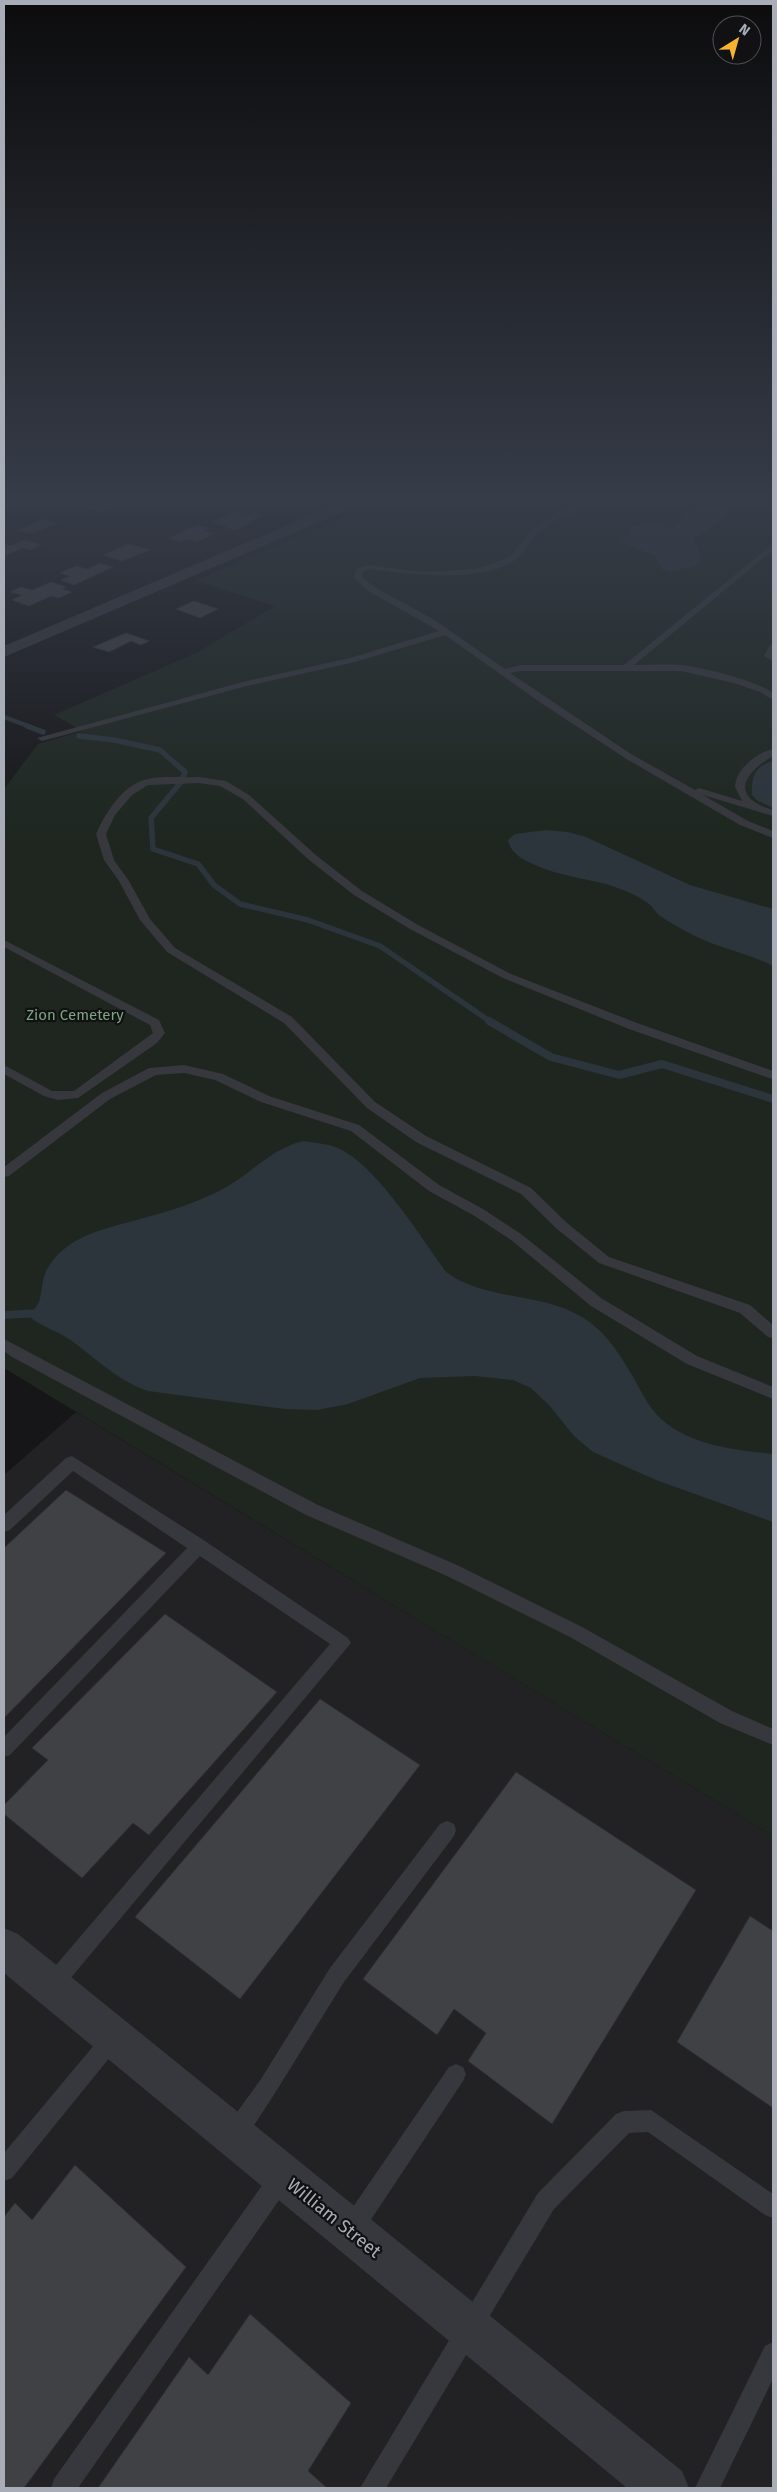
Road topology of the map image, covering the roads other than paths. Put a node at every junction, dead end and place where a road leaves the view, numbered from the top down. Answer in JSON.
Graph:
{"nodes":[{"id":1,"x":97,"y":612,"type":"edge"},
{"id":2,"x":411,"y":612,"type":"edge"},
{"id":3,"x":693,"y":612,"type":"edge"},
{"id":4,"x":446,"y":632,"type":"junction"},
{"id":5,"x":773,"y":647,"type":"edge"},
{"id":6,"x":4,"y":652,"type":"edge"},
{"id":7,"x":773,"y":658,"type":"edge"},
{"id":8,"x":627,"y":667,"type":"junction"},
{"id":9,"x":505,"y":672,"type":"junction"},
{"id":10,"x":748,"y":685,"type":"junction"},
{"id":11,"x":773,"y":688,"type":"edge"},
{"id":12,"x":773,"y":698,"type":"edge"},
{"id":13,"x":42,"y":738,"type":"dead end"},
{"id":14,"x":773,"y":752,"type":"edge"},
{"id":15,"x":686,"y":788,"type":"junction"},
{"id":16,"x":757,"y":808,"type":"junction"},
{"id":17,"x":773,"y":813,"type":"edge"},
{"id":18,"x":773,"y":835,"type":"edge"},
{"id":19,"x":4,"y":944,"type":"edge"},
{"id":20,"x":4,"y":1069,"type":"edge"},
{"id":21,"x":773,"y":1075,"type":"edge"},
{"id":22,"x":4,"y":1173,"type":"edge"},
{"id":23,"x":773,"y":1332,"type":"edge"},
{"id":24,"x":4,"y":1344,"type":"edge"},
{"id":25,"x":773,"y":1393,"type":"edge"},
{"id":26,"x":4,"y":1525,"type":"edge"},
{"id":27,"x":199,"y":1546,"type":"junction"},
{"id":28,"x":773,"y":1737,"type":"edge"},
{"id":29,"x":4,"y":1749,"type":"edge"},
{"id":30,"x":447,"y":1830,"type":"dead end"},
{"id":31,"x":4,"y":1948,"type":"edge"},
{"id":32,"x":51,"y":1986,"type":"junction"},
{"id":33,"x":113,"y":2037,"type":"junction"},
{"id":34,"x":456,"y":2074,"type":"dead end"},
{"id":35,"x":234,"y":2136,"type":"junction"},
{"id":36,"x":4,"y":2170,"type":"edge"},
{"id":37,"x":283,"y":2176,"type":"junction"},
{"id":38,"x":773,"y":2206,"type":"edge"},
{"id":39,"x":350,"y":2231,"type":"junction"},
{"id":40,"x":469,"y":2329,"type":"junction"},
{"id":41,"x":773,"y":2354,"type":"edge"},
{"id":42,"x":63,"y":2488,"type":"edge"},
{"id":43,"x":372,"y":2488,"type":"edge"},
{"id":44,"x":664,"y":2488,"type":"edge"},
{"id":45,"x":708,"y":2488,"type":"edge"}],
"edges":[{"from":1,"to":6,"type":"street"},
{"from":2,"to":4,"type":"lane"},
{"from":3,"to":8,"type":"lane"},
{"from":4,"to":9,"type":"lane"},
{"from":4,"to":13,"type":"lane"},
{"from":5,"to":7,"type":"lane"},
{"from":8,"to":9,"type":"lane"},
{"from":8,"to":10,"type":"lane"},
{"from":9,"to":15,"type":"lane"},
{"from":10,"to":11,"type":"lane"},
{"from":10,"to":12,"type":"lane"},
{"from":14,"to":16,"type":"lane"},
{"from":15,"to":16,"type":"lane"},
{"from":15,"to":18,"type":"lane"},
{"from":16,"to":17,"type":"lane"},
{"from":19,"to":20,"type":"lane"},
{"from":21,"to":23,"type":"lane"},
{"from":22,"to":25,"type":"lane"},
{"from":24,"to":28,"type":"lane"},
{"from":26,"to":27,"type":"lane"},
{"from":27,"to":29,"type":"lane"},
{"from":27,"to":32,"type":"lane"},
{"from":30,"to":35,"type":"lane"},
{"from":31,"to":32,"type":"street","name":"William Street"},
{"from":32,"to":33,"type":"street","name":"William Street"},
{"from":33,"to":35,"type":"street","name":"William Street"},
{"from":33,"to":36,"type":"lane"},
{"from":34,"to":39,"type":"lane"},
{"from":35,"to":37,"type":"street","name":"William Street"},
{"from":37,"to":39,"type":"street","name":"William Street"},
{"from":37,"to":42,"type":"lane"},
{"from":38,"to":40,"type":"lane"},
{"from":39,"to":40,"type":"street","name":"William Street"},
{"from":40,"to":43,"type":"lane"},
{"from":40,"to":44,"type":"street","name":"William Street"},
{"from":41,"to":45,"type":"lane"}]}
